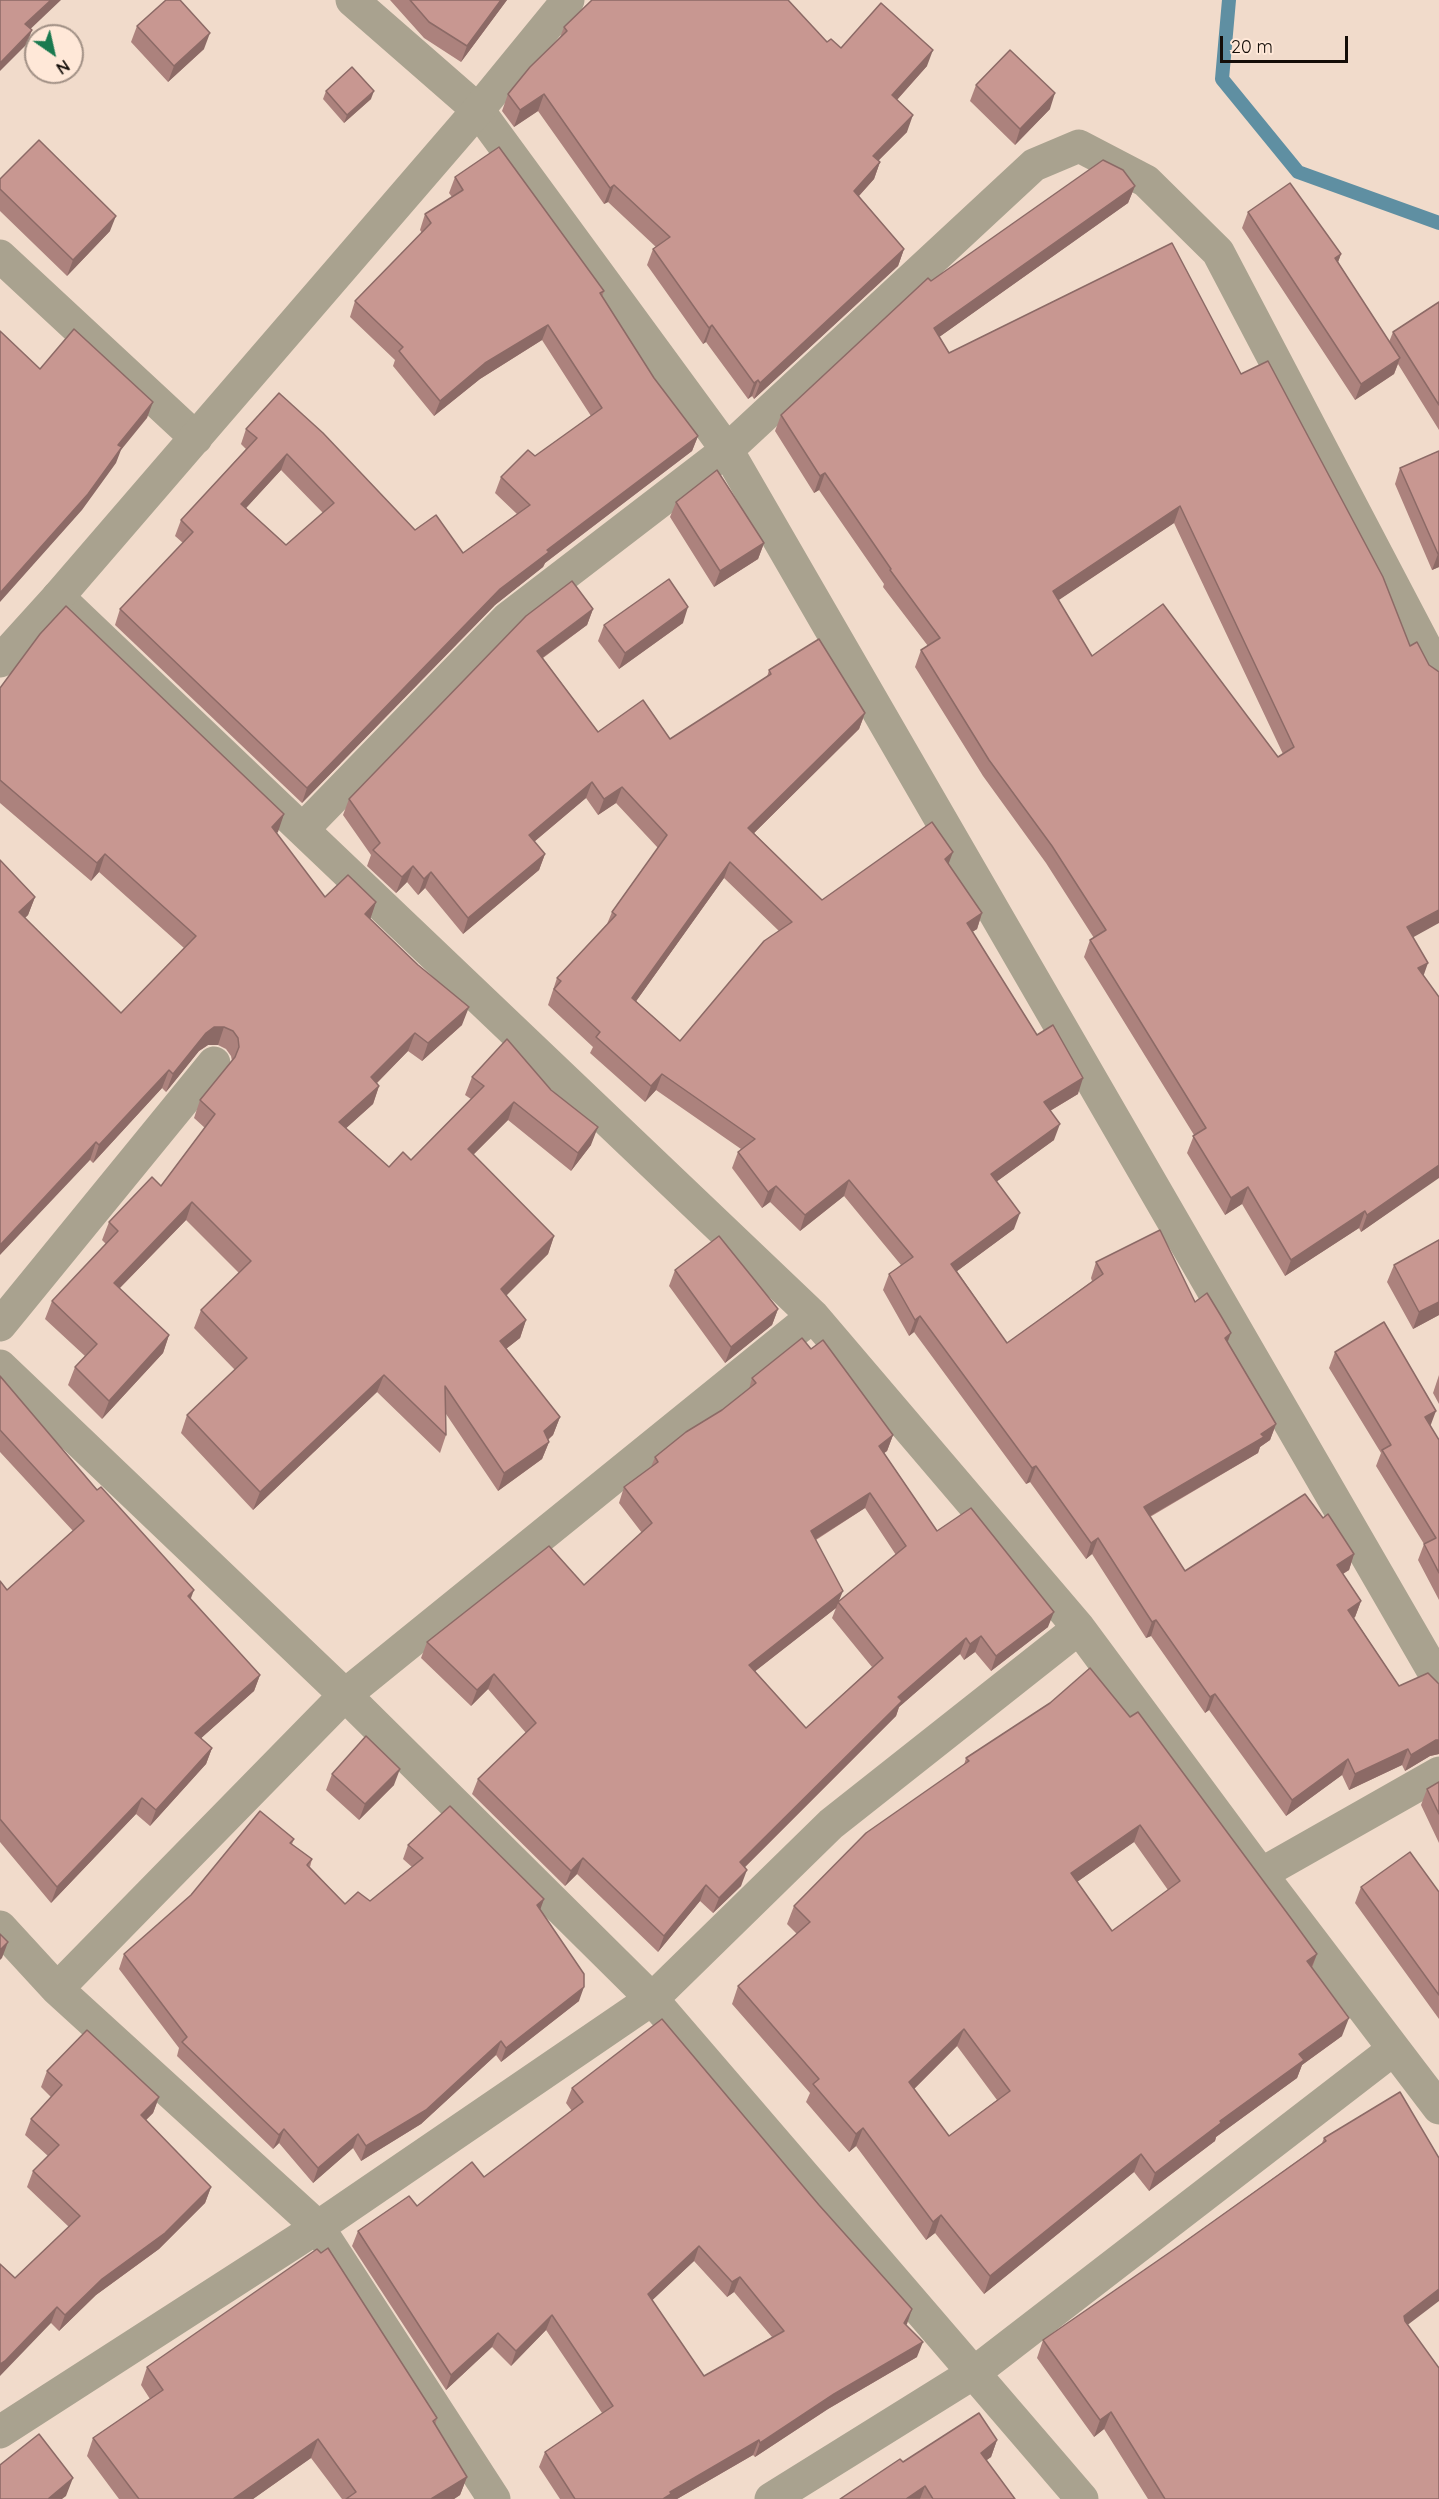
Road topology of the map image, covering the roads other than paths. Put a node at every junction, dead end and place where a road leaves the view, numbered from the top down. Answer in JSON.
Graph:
{"nodes":[{"id":1,"x":352,"y":0,"type":"edge"},
{"id":2,"x":568,"y":0,"type":"edge"},
{"id":3,"x":478,"y":110,"type":"junction"},
{"id":4,"x":0,"y":256,"type":"edge"},
{"id":5,"x":196,"y":438,"type":"junction"},
{"id":6,"x":726,"y":450,"type":"junction"},
{"id":7,"x":58,"y":597,"type":"junction"},
{"id":8,"x":0,"y":661,"type":"edge"},
{"id":9,"x":1439,"y":673,"type":"edge"},
{"id":10,"x":303,"y":829,"type":"junction"},
{"id":11,"x":214,"y":1063,"type":"dead end"},
{"id":12,"x":813,"y":1316,"type":"junction"},
{"id":13,"x":0,"y":1325,"type":"edge"},
{"id":14,"x":0,"y":1366,"type":"edge"},
{"id":15,"x":1079,"y":1628,"type":"junction"},
{"id":16,"x":1439,"y":1681,"type":"edge"},
{"id":17,"x":345,"y":1695,"type":"junction"},
{"id":18,"x":1439,"y":1773,"type":"edge"},
{"id":19,"x":1261,"y":1874,"type":"junction"},
{"id":20,"x":0,"y":1927,"type":"edge"},
{"id":21,"x":57,"y":1989,"type":"junction"},
{"id":22,"x":652,"y":1999,"type":"junction"},
{"id":23,"x":1394,"y":2049,"type":"junction"},
{"id":24,"x":1439,"y":2108,"type":"edge"},
{"id":25,"x":318,"y":2227,"type":"junction"},
{"id":26,"x":975,"y":2372,"type":"junction"},
{"id":27,"x":0,"y":2432,"type":"edge"},
{"id":28,"x":494,"y":2499,"type":"edge"},
{"id":29,"x":771,"y":2499,"type":"edge"},
{"id":30,"x":1082,"y":2499,"type":"edge"}],
"edges":[{"from":1,"to":3,"type":"street"},
{"from":2,"to":3,"type":"street"},
{"from":3,"to":5,"type":"street"},
{"from":3,"to":6,"type":"street"},
{"from":4,"to":5,"type":"street"},
{"from":5,"to":7,"type":"street"},
{"from":6,"to":9,"type":"street"},
{"from":6,"to":10,"type":"street"},
{"from":6,"to":16,"type":"street"},
{"from":7,"to":8,"type":"street"},
{"from":7,"to":10,"type":"street"},
{"from":10,"to":12,"type":"street"},
{"from":11,"to":13,"type":"street"},
{"from":12,"to":15,"type":"street"},
{"from":12,"to":17,"type":"street"},
{"from":14,"to":17,"type":"street"},
{"from":15,"to":19,"type":"street"},
{"from":15,"to":22,"type":"street"},
{"from":17,"to":21,"type":"street"},
{"from":17,"to":22,"type":"street"},
{"from":18,"to":19,"type":"street"},
{"from":19,"to":23,"type":"street"},
{"from":20,"to":21,"type":"street"},
{"from":21,"to":25,"type":"street"},
{"from":22,"to":25,"type":"street"},
{"from":22,"to":26,"type":"street"},
{"from":23,"to":24,"type":"street"},
{"from":23,"to":26,"type":"street"},
{"from":25,"to":27,"type":"street"},
{"from":25,"to":28,"type":"street"},
{"from":26,"to":29,"type":"street"},
{"from":26,"to":30,"type":"street"}]}
